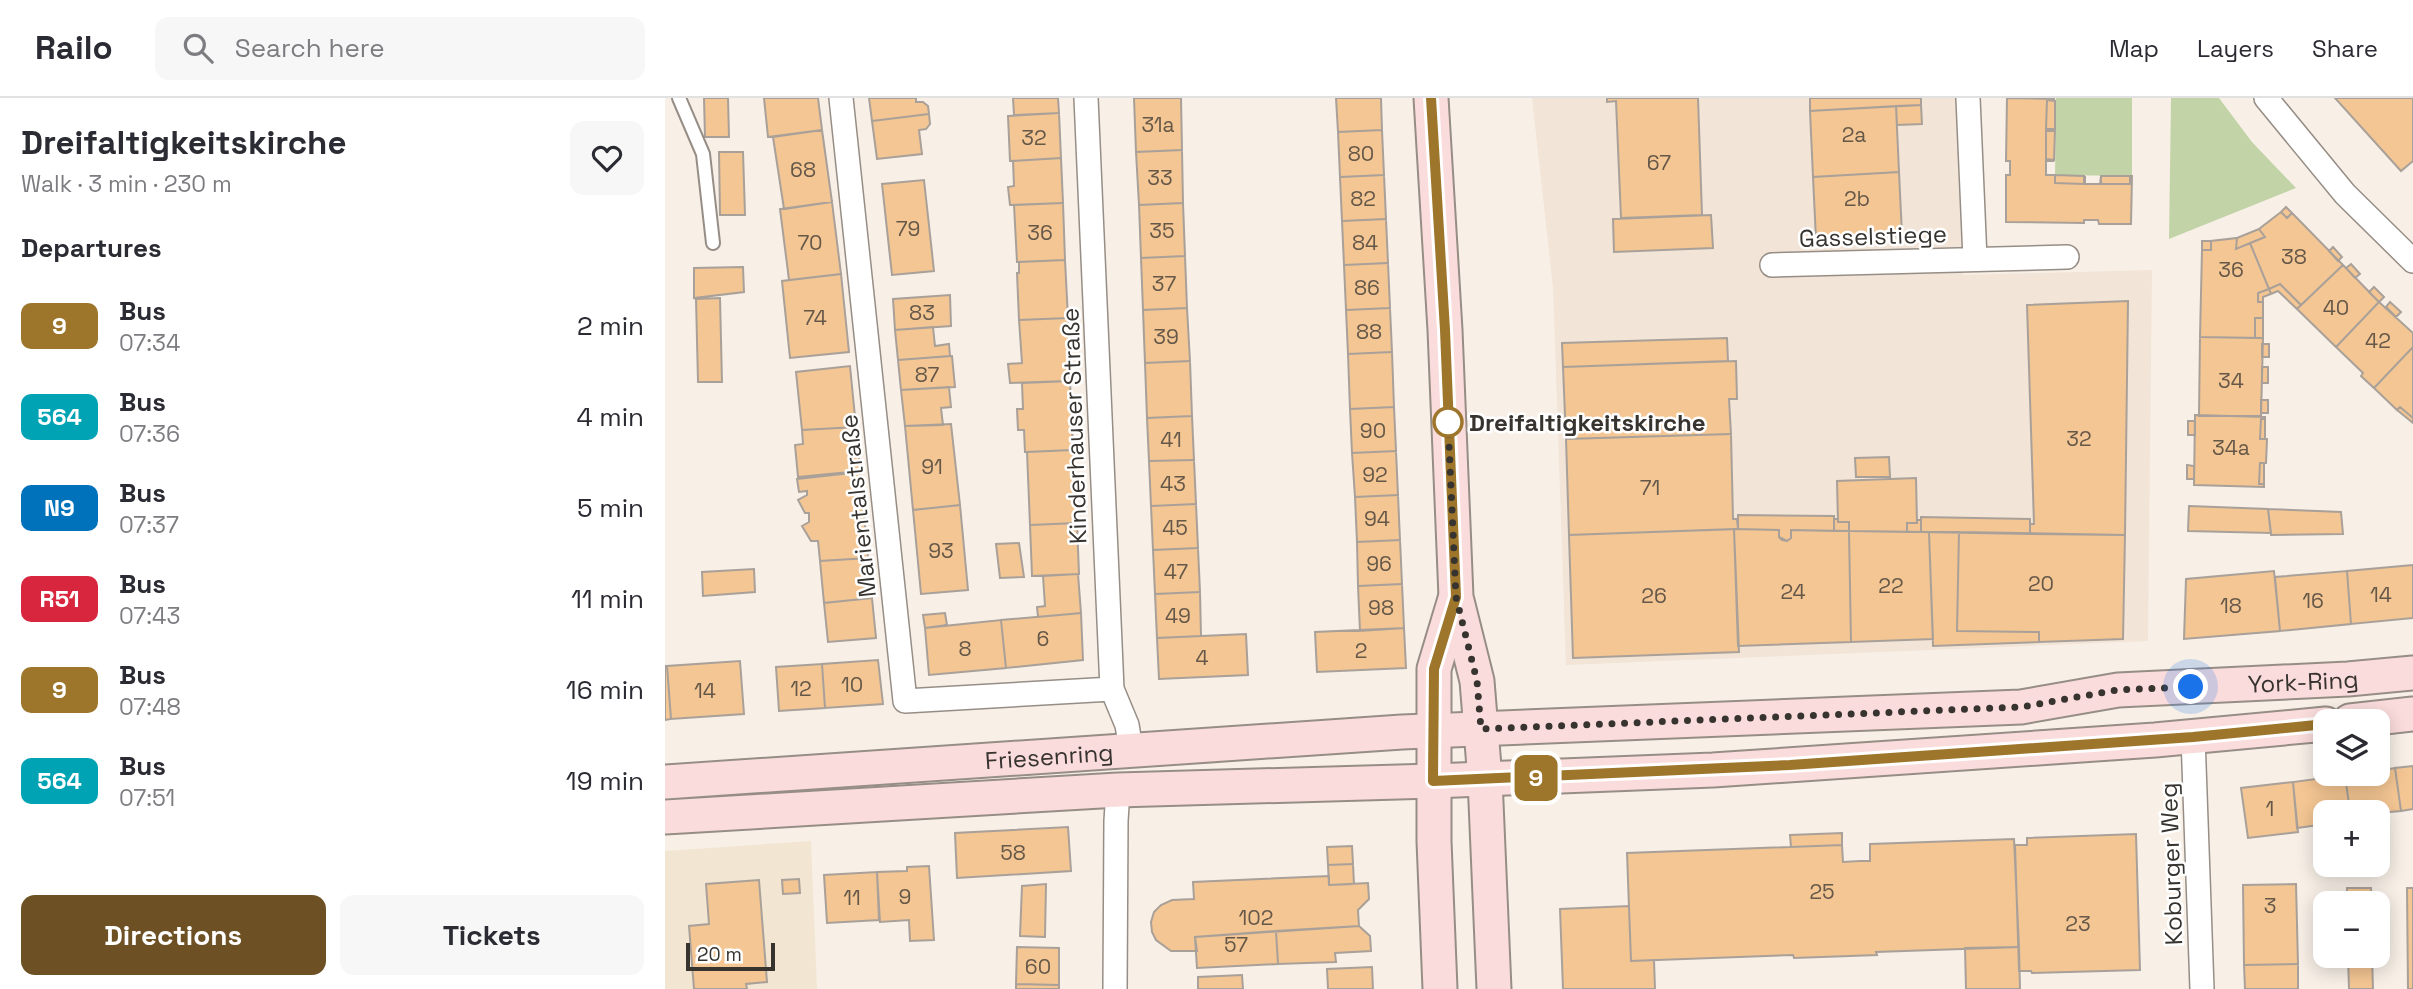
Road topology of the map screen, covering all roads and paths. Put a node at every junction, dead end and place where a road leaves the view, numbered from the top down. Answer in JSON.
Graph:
{"nodes":[{"id":1,"x":679,"y":98,"type":"edge"},
{"id":2,"x":841,"y":98,"type":"edge"},
{"id":3,"x":1086,"y":98,"type":"edge"},
{"id":4,"x":1431,"y":98,"type":"edge"},
{"id":5,"x":1968,"y":98,"type":"edge"},
{"id":6,"x":2266,"y":98,"type":"edge"},
{"id":7,"x":713,"y":243,"type":"dead end"},
{"id":8,"x":2067,"y":257,"type":"dead end"},
{"id":9,"x":1975,"y":259,"type":"junction"},
{"id":10,"x":2413,"y":261,"type":"edge"},
{"id":11,"x":1772,"y":265,"type":"dead end"},
{"id":12,"x":1456,"y":597,"type":"junction"},
{"id":13,"x":2413,"y":673,"type":"edge"},
{"id":14,"x":1112,"y":689,"type":"junction"},
{"id":15,"x":2413,"y":714,"type":"edge"},
{"id":16,"x":2390,"y":717,"type":"edge"},
{"id":17,"x":2313,"y":725,"type":"edge"},
{"id":18,"x":1481,"y":729,"type":"junction"},
{"id":19,"x":1434,"y":731,"type":"junction"},
{"id":20,"x":2193,"y":737,"type":"junction"},
{"id":21,"x":1131,"y":749,"type":"junction"},
{"id":22,"x":1485,"y":779,"type":"junction"},
{"id":23,"x":1433,"y":781,"type":"junction"},
{"id":24,"x":665,"y":782,"type":"edge"},
{"id":25,"x":1118,"y":790,"type":"junction"},
{"id":26,"x":665,"y":817,"type":"edge"},
{"id":27,"x":1115,"y":989,"type":"edge"},
{"id":28,"x":1440,"y":989,"type":"edge"},
{"id":29,"x":1494,"y":989,"type":"edge"},
{"id":30,"x":2202,"y":989,"type":"edge"}],
"edges":[{"from":1,"to":7,"type":"lane"},
{"from":2,"to":14,"type":"street","name":"Marientalstraße"},
{"from":3,"to":14,"type":"street","name":"Kinderhauser Straße"},
{"from":4,"to":12,"type":"main road"},
{"from":5,"to":9,"type":"street","name":"Gasselstiege"},
{"from":6,"to":10,"type":"street"},
{"from":8,"to":9,"type":"street","name":"Gasselstiege"},
{"from":9,"to":11,"type":"street","name":"Gasselstiege"},
{"from":12,"to":18,"type":"main road"},
{"from":12,"to":19,"type":"main road"},
{"from":13,"to":18,"type":"main road","name":"York-Ring"},
{"from":14,"to":21,"type":"street","name":"Kinderhauser Straße"},
{"from":15,"to":16,"type":"main road","name":"York-Ring"},
{"from":17,"to":20,"type":"main road","name":"York-Ring"},
{"from":18,"to":19,"type":"main road","name":"York-Ring"},
{"from":18,"to":22,"type":"main road"},
{"from":19,"to":21,"type":"main road","name":"Friesenring"},
{"from":19,"to":23,"type":"main road"},
{"from":20,"to":22,"type":"main road","name":"York-Ring"},
{"from":20,"to":30,"type":"street","name":"Koburger Weg"},
{"from":21,"to":24,"type":"main road","name":"Friesenring"},
{"from":22,"to":23,"type":"main road","name":"Friesenring"},
{"from":22,"to":29,"type":"main road"},
{"from":23,"to":25,"type":"main road","name":"Friesenring"},
{"from":23,"to":28,"type":"main road"},
{"from":25,"to":26,"type":"main road","name":"Friesenring"},
{"from":25,"to":27,"type":"street"}]}
